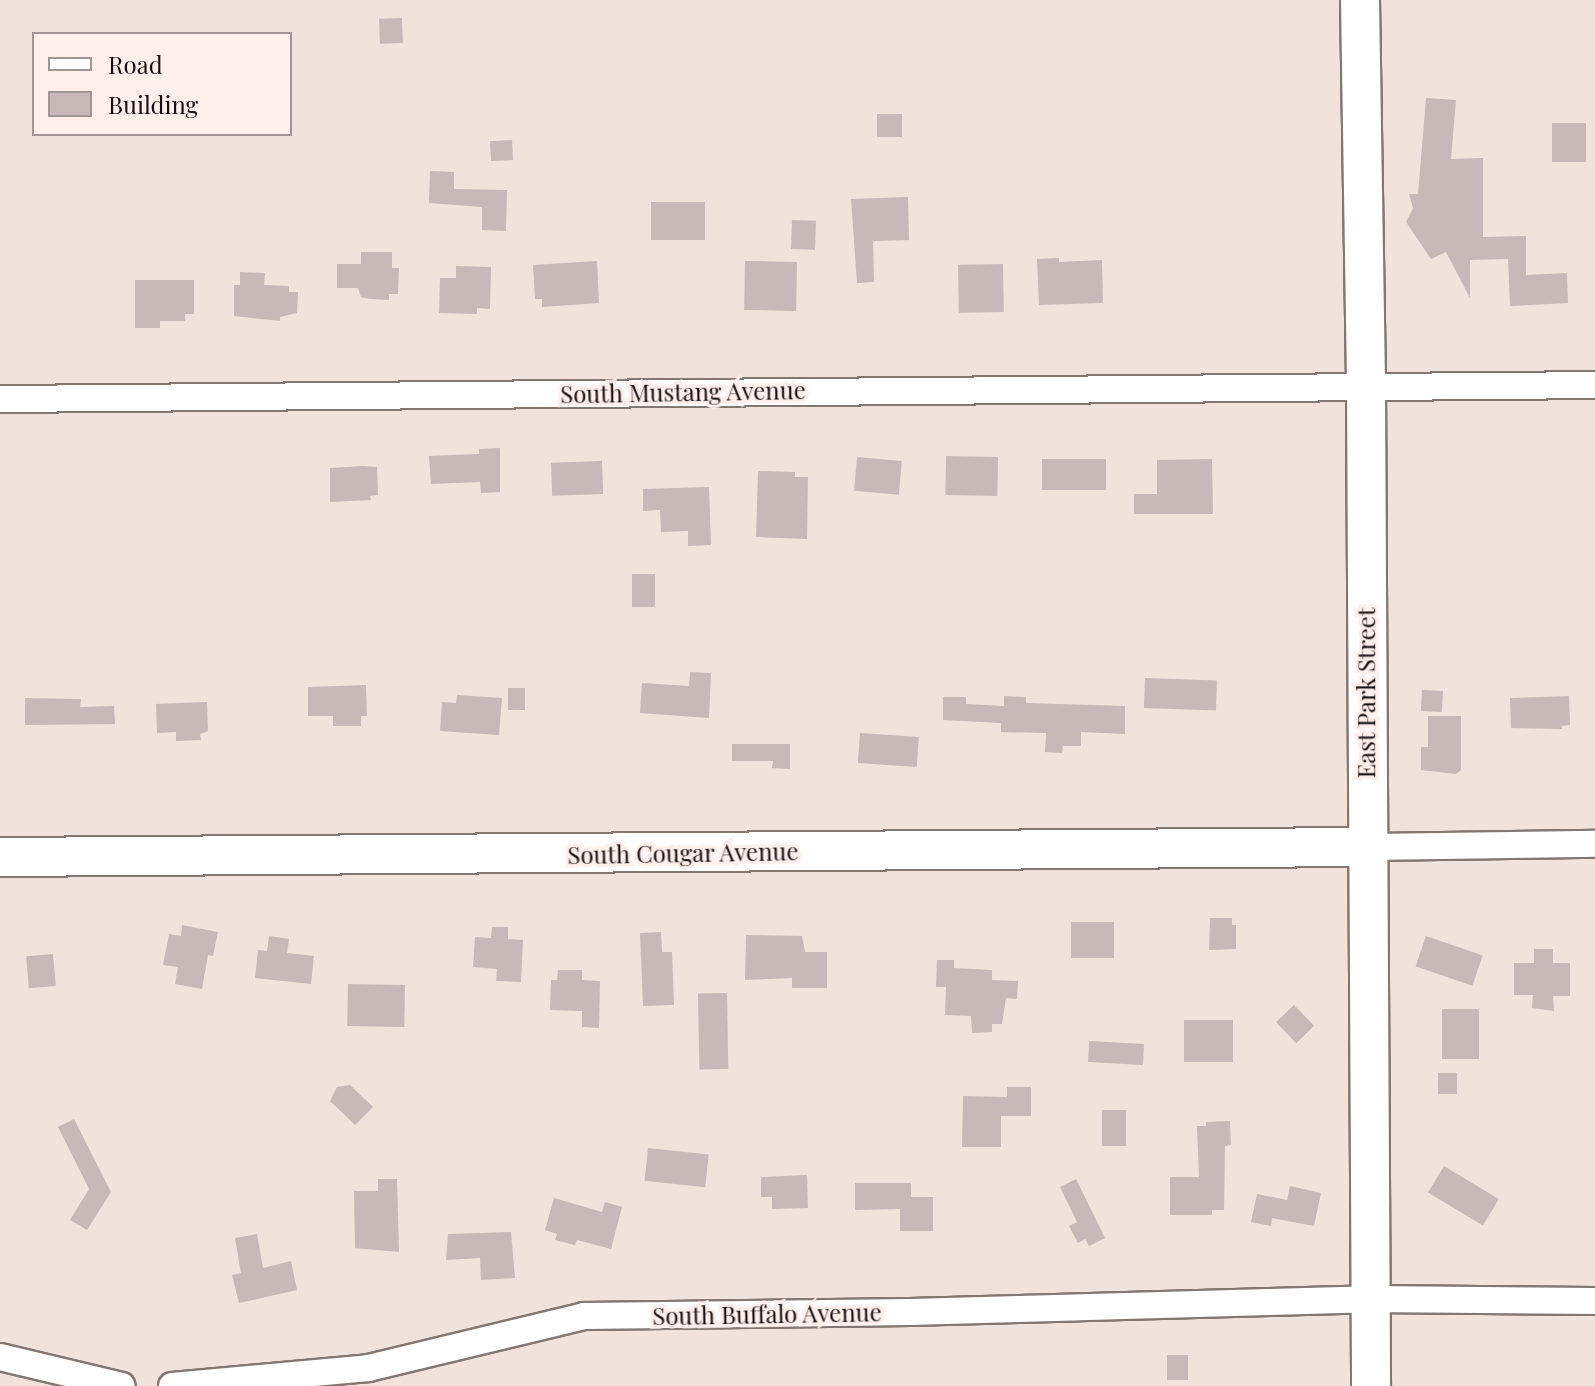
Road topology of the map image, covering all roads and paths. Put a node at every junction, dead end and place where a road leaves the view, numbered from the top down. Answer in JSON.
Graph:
{"nodes":[{"id":1,"x":1360,"y":0,"type":"edge"},
{"id":2,"x":1366,"y":385,"type":"junction"},
{"id":3,"x":1595,"y":385,"type":"edge"},
{"id":4,"x":0,"y":399,"type":"edge"},
{"id":5,"x":1595,"y":844,"type":"edge"},
{"id":6,"x":1366,"y":847,"type":"junction"},
{"id":7,"x":0,"y":857,"type":"edge"},
{"id":8,"x":1369,"y":1299,"type":"junction"},
{"id":9,"x":1595,"y":1301,"type":"edge"},
{"id":10,"x":0,"y":1357,"type":"edge"},
{"id":11,"x":122,"y":1386,"type":"edge"},
{"id":12,"x":172,"y":1386,"type":"edge"},
{"id":13,"x":1371,"y":1386,"type":"edge"}],
"edges":[{"from":1,"to":2,"type":"street","name":"East Park Street"},
{"from":2,"to":3,"type":"street","name":"South Mustang Avenue"},
{"from":2,"to":4,"type":"street","name":"South Mustang Avenue"},
{"from":2,"to":6,"type":"street","name":"East Park Street"},
{"from":5,"to":6,"type":"street"},
{"from":6,"to":7,"type":"street","name":"South Cougar Avenue"},
{"from":6,"to":8,"type":"street","name":"East Park Street"},
{"from":8,"to":9,"type":"street","name":"South Buffalo Avenue"},
{"from":8,"to":12,"type":"street","name":"South Buffalo Avenue"},
{"from":8,"to":13,"type":"street","name":"East Park Street"},
{"from":10,"to":11,"type":"street"}]}
